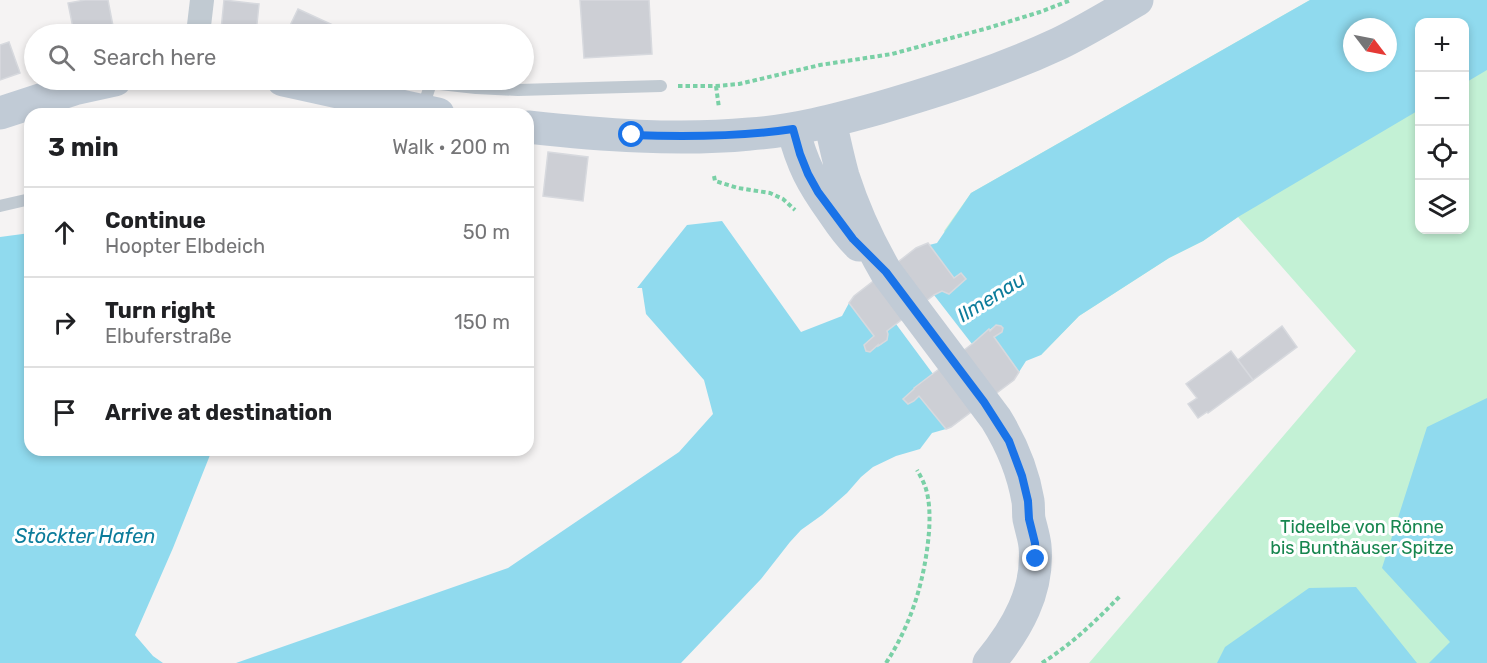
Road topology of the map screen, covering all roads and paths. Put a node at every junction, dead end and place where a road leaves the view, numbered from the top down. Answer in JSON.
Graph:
{"nodes":[{"id":1,"x":202,"y":0,"type":"edge"},
{"id":2,"x":1071,"y":0,"type":"edge"},
{"id":3,"x":1128,"y":2,"type":"edge"},
{"id":4,"x":199,"y":24,"type":"edge"},
{"id":5,"x":661,"y":86,"type":"joint"},
{"id":6,"x":716,"y":86,"type":"junction"},
{"id":7,"x":74,"y":90,"type":"edge"},
{"id":8,"x":329,"y":90,"type":"edge"},
{"id":9,"x":431,"y":90,"type":"edge"},
{"id":10,"x":534,"y":90,"type":"edge"},
{"id":11,"x":412,"y":108,"type":"edge"},
{"id":12,"x":430,"y":108,"type":"edge"},
{"id":13,"x":719,"y":108,"type":"dead end"},
{"id":14,"x":0,"y":112,"type":"edge"},
{"id":15,"x":830,"y":121,"type":"junction"},
{"id":16,"x":534,"y":127,"type":"edge"},
{"id":17,"x":793,"y":129,"type":"junction"},
{"id":18,"x":714,"y":176,"type":"dead end"},
{"id":19,"x":24,"y":200,"type":"edge"},
{"id":20,"x":0,"y":206,"type":"edge"},
{"id":21,"x":801,"y":215,"type":"dead end"},
{"id":22,"x":886,"y":272,"type":"junction"},
{"id":23,"x":917,"y":470,"type":"dead end"},
{"id":24,"x":1029,"y":519,"type":"junction"},
{"id":25,"x":1121,"y":596,"type":"dead end"},
{"id":26,"x":886,"y":663,"type":"edge"},
{"id":27,"x":976,"y":663,"type":"edge"},
{"id":28,"x":989,"y":663,"type":"edge"},
{"id":29,"x":1042,"y":663,"type":"edge"}],
"edges":[{"from":1,"to":4,"type":"street"},
{"from":2,"to":6,"type":"path"},
{"from":3,"to":15,"type":"street"},
{"from":5,"to":6,"type":"path"},
{"from":5,"to":10,"type":"lane"},
{"from":6,"to":13,"type":"path"},
{"from":7,"to":14,"type":"street"},
{"from":8,"to":11,"type":"street"},
{"from":9,"to":12,"type":"lane"},
{"from":15,"to":17,"type":"street"},
{"from":15,"to":22,"type":"street"},
{"from":16,"to":17,"type":"street"},
{"from":17,"to":22,"type":"street"},
{"from":18,"to":21,"type":"path"},
{"from":19,"to":20,"type":"lane"},
{"from":22,"to":24,"type":"street"},
{"from":23,"to":26,"type":"path"},
{"from":24,"to":27,"type":"street"},
{"from":24,"to":28,"type":"street"},
{"from":25,"to":29,"type":"path"}]}
